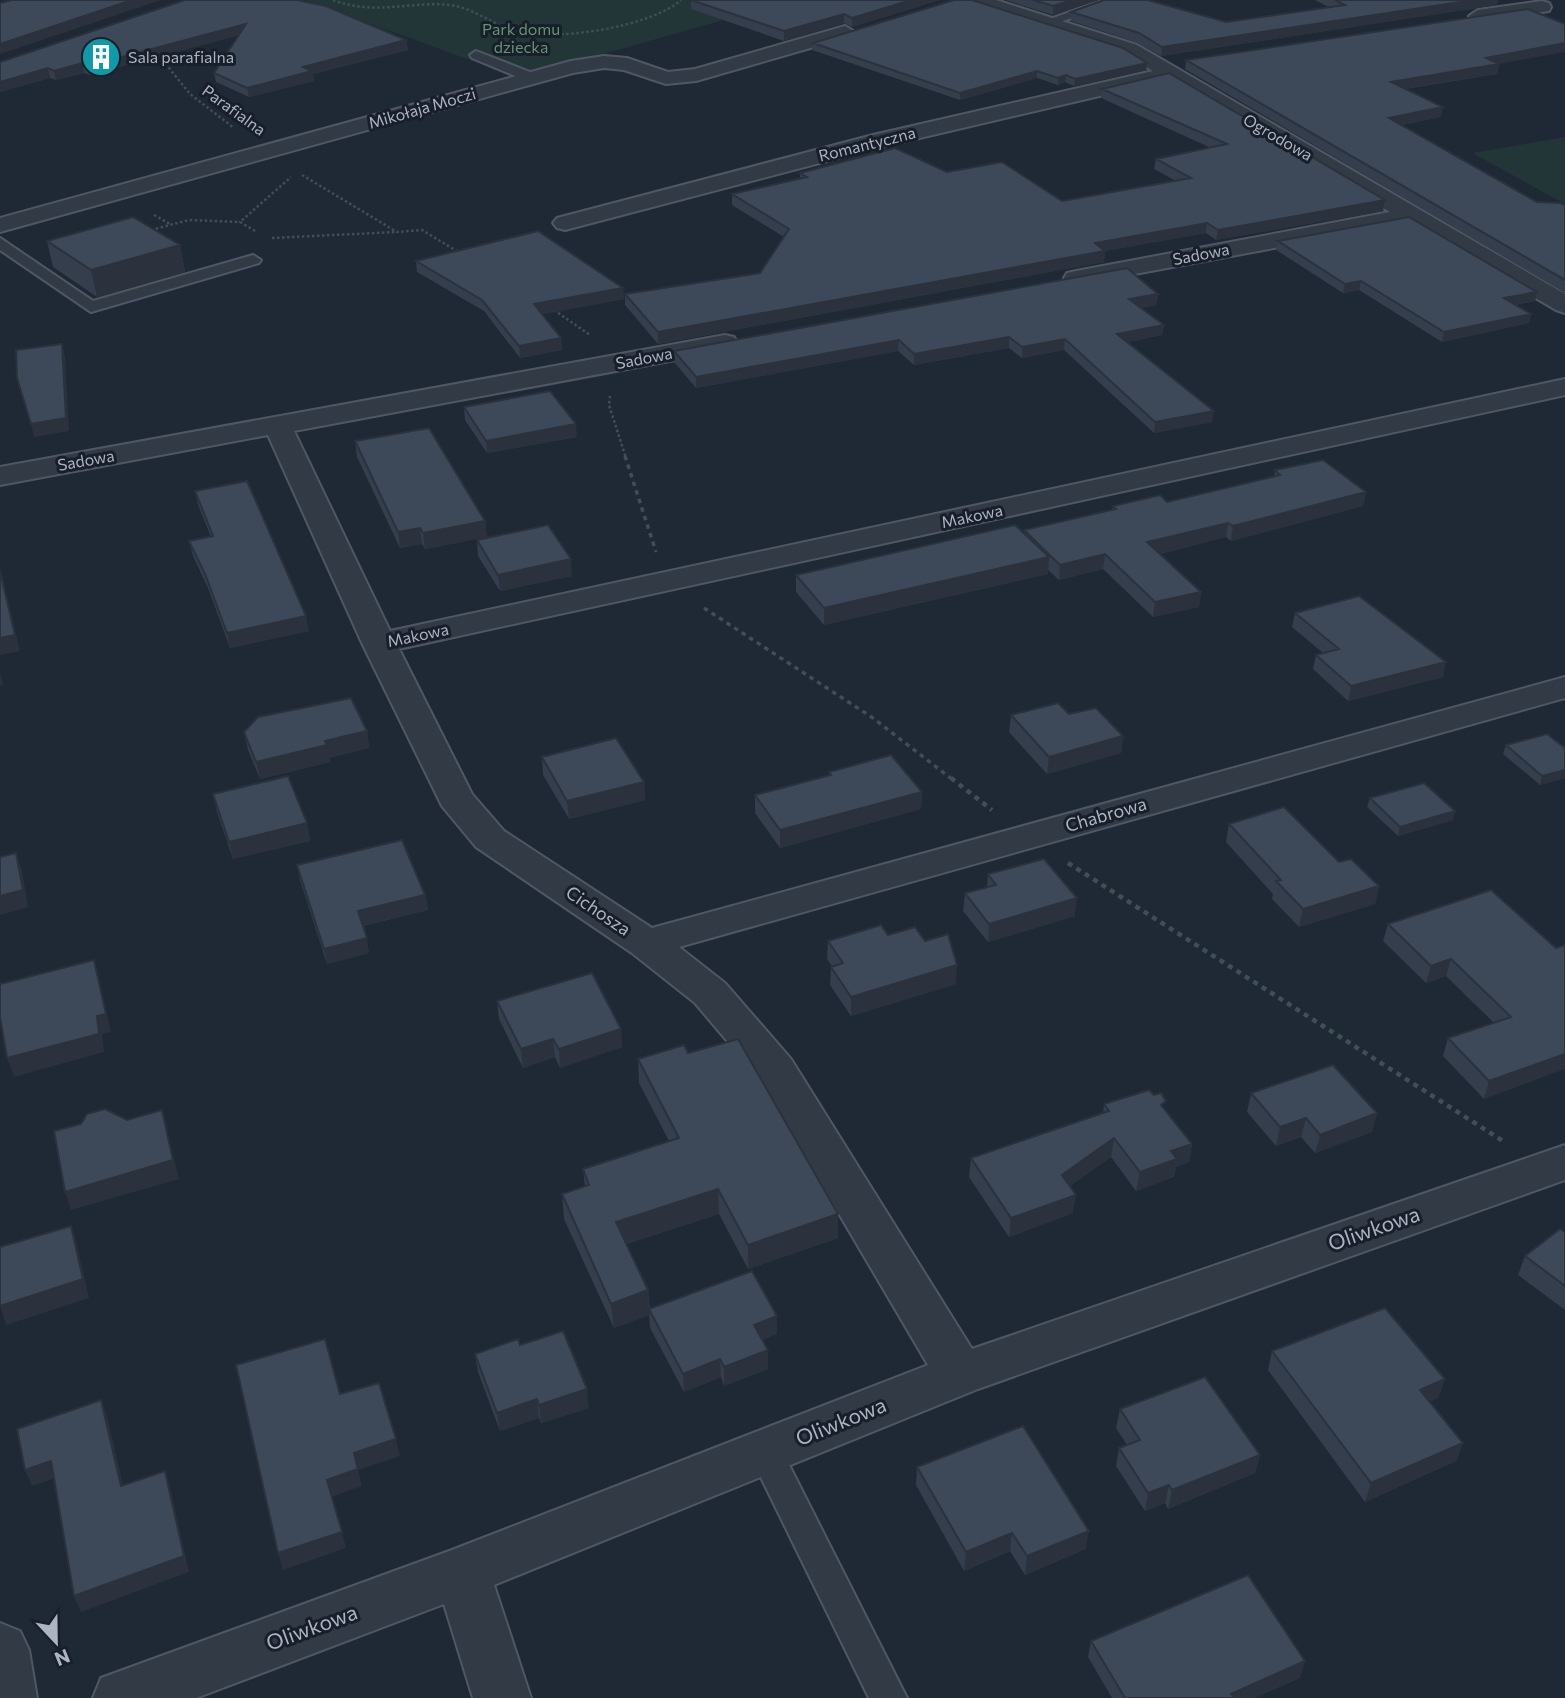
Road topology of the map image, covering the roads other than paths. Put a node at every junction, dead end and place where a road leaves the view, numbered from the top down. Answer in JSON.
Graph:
{"nodes":[{"id":1,"x":977,"y":0,"type":"edge"},
{"id":2,"x":1115,"y":0,"type":"edge"},
{"id":3,"x":1542,"y":7,"type":"dead end"},
{"id":4,"x":1459,"y":19,"type":"edge"},
{"id":5,"x":1048,"y":22,"type":"junction"},
{"id":6,"x":845,"y":32,"type":"edge"},
{"id":7,"x":476,"y":55,"type":"dead end"},
{"id":8,"x":1171,"y":66,"type":"junction"},
{"id":9,"x":530,"y":77,"type":"junction"},
{"id":10,"x":1412,"y":215,"type":"junction"},
{"id":11,"x":565,"y":223,"type":"dead end"},
{"id":12,"x":0,"y":225,"type":"edge"},
{"id":13,"x":0,"y":243,"type":"edge"},
{"id":14,"x":253,"y":260,"type":"dead end"},
{"id":15,"x":1045,"y":284,"type":"edge"},
{"id":16,"x":1565,"y":305,"type":"edge"},
{"id":17,"x":746,"y":339,"type":"edge"},
{"id":18,"x":1565,"y":387,"type":"edge"},
{"id":19,"x":278,"y":426,"type":"junction"},
{"id":20,"x":0,"y":476,"type":"edge"},
{"id":21,"x":379,"y":643,"type":"junction"},
{"id":22,"x":1565,"y":687,"type":"edge"},
{"id":23,"x":646,"y":943,"type":"junction"},
{"id":24,"x":1565,"y":1162,"type":"edge"},
{"id":25,"x":960,"y":1374,"type":"junction"},
{"id":26,"x":765,"y":1451,"type":"junction"},
{"id":27,"x":462,"y":1572,"type":"junction"},
{"id":28,"x":0,"y":1650,"type":"edge"},
{"id":29,"x":8,"y":1698,"type":"edge"},
{"id":30,"x":122,"y":1698,"type":"edge"},
{"id":31,"x":502,"y":1698,"type":"edge"},
{"id":32,"x":888,"y":1698,"type":"edge"}],
"edges":[{"from":1,"to":5,"type":"street","name":"Ogrodowa"},
{"from":2,"to":5,"type":"lane"},
{"from":3,"to":4,"type":"street"},
{"from":5,"to":8,"type":"street","name":"Ogrodowa"},
{"from":6,"to":9,"type":"street","name":"Mikołaja Moczi"},
{"from":7,"to":9,"type":"lane"},
{"from":8,"to":10,"type":"street","name":"Ogrodowa"},
{"from":8,"to":11,"type":"street","name":"Romantyczna"},
{"from":9,"to":12,"type":"street","name":"Mikołaja Moczi"},
{"from":10,"to":15,"type":"street","name":"Sadowa"},
{"from":10,"to":16,"type":"street","name":"Ogrodowa"},
{"from":13,"to":14,"type":"lane"},
{"from":17,"to":19,"type":"street","name":"Sadowa"},
{"from":18,"to":21,"type":"street","name":"Makowa"},
{"from":19,"to":20,"type":"street","name":"Sadowa"},
{"from":19,"to":21,"type":"street","name":"Cichosza"},
{"from":21,"to":23,"type":"street","name":"Cichosza"},
{"from":22,"to":23,"type":"street","name":"Chabrowa"},
{"from":23,"to":25,"type":"street","name":"Cichosza"},
{"from":24,"to":25,"type":"street","name":"Oliwkowa"},
{"from":25,"to":26,"type":"street","name":"Oliwkowa"},
{"from":26,"to":27,"type":"street","name":"Oliwkowa"},
{"from":26,"to":32,"type":"lane"},
{"from":27,"to":30,"type":"street","name":"Oliwkowa"},
{"from":27,"to":31,"type":"street"},
{"from":28,"to":29,"type":"street"}]}
